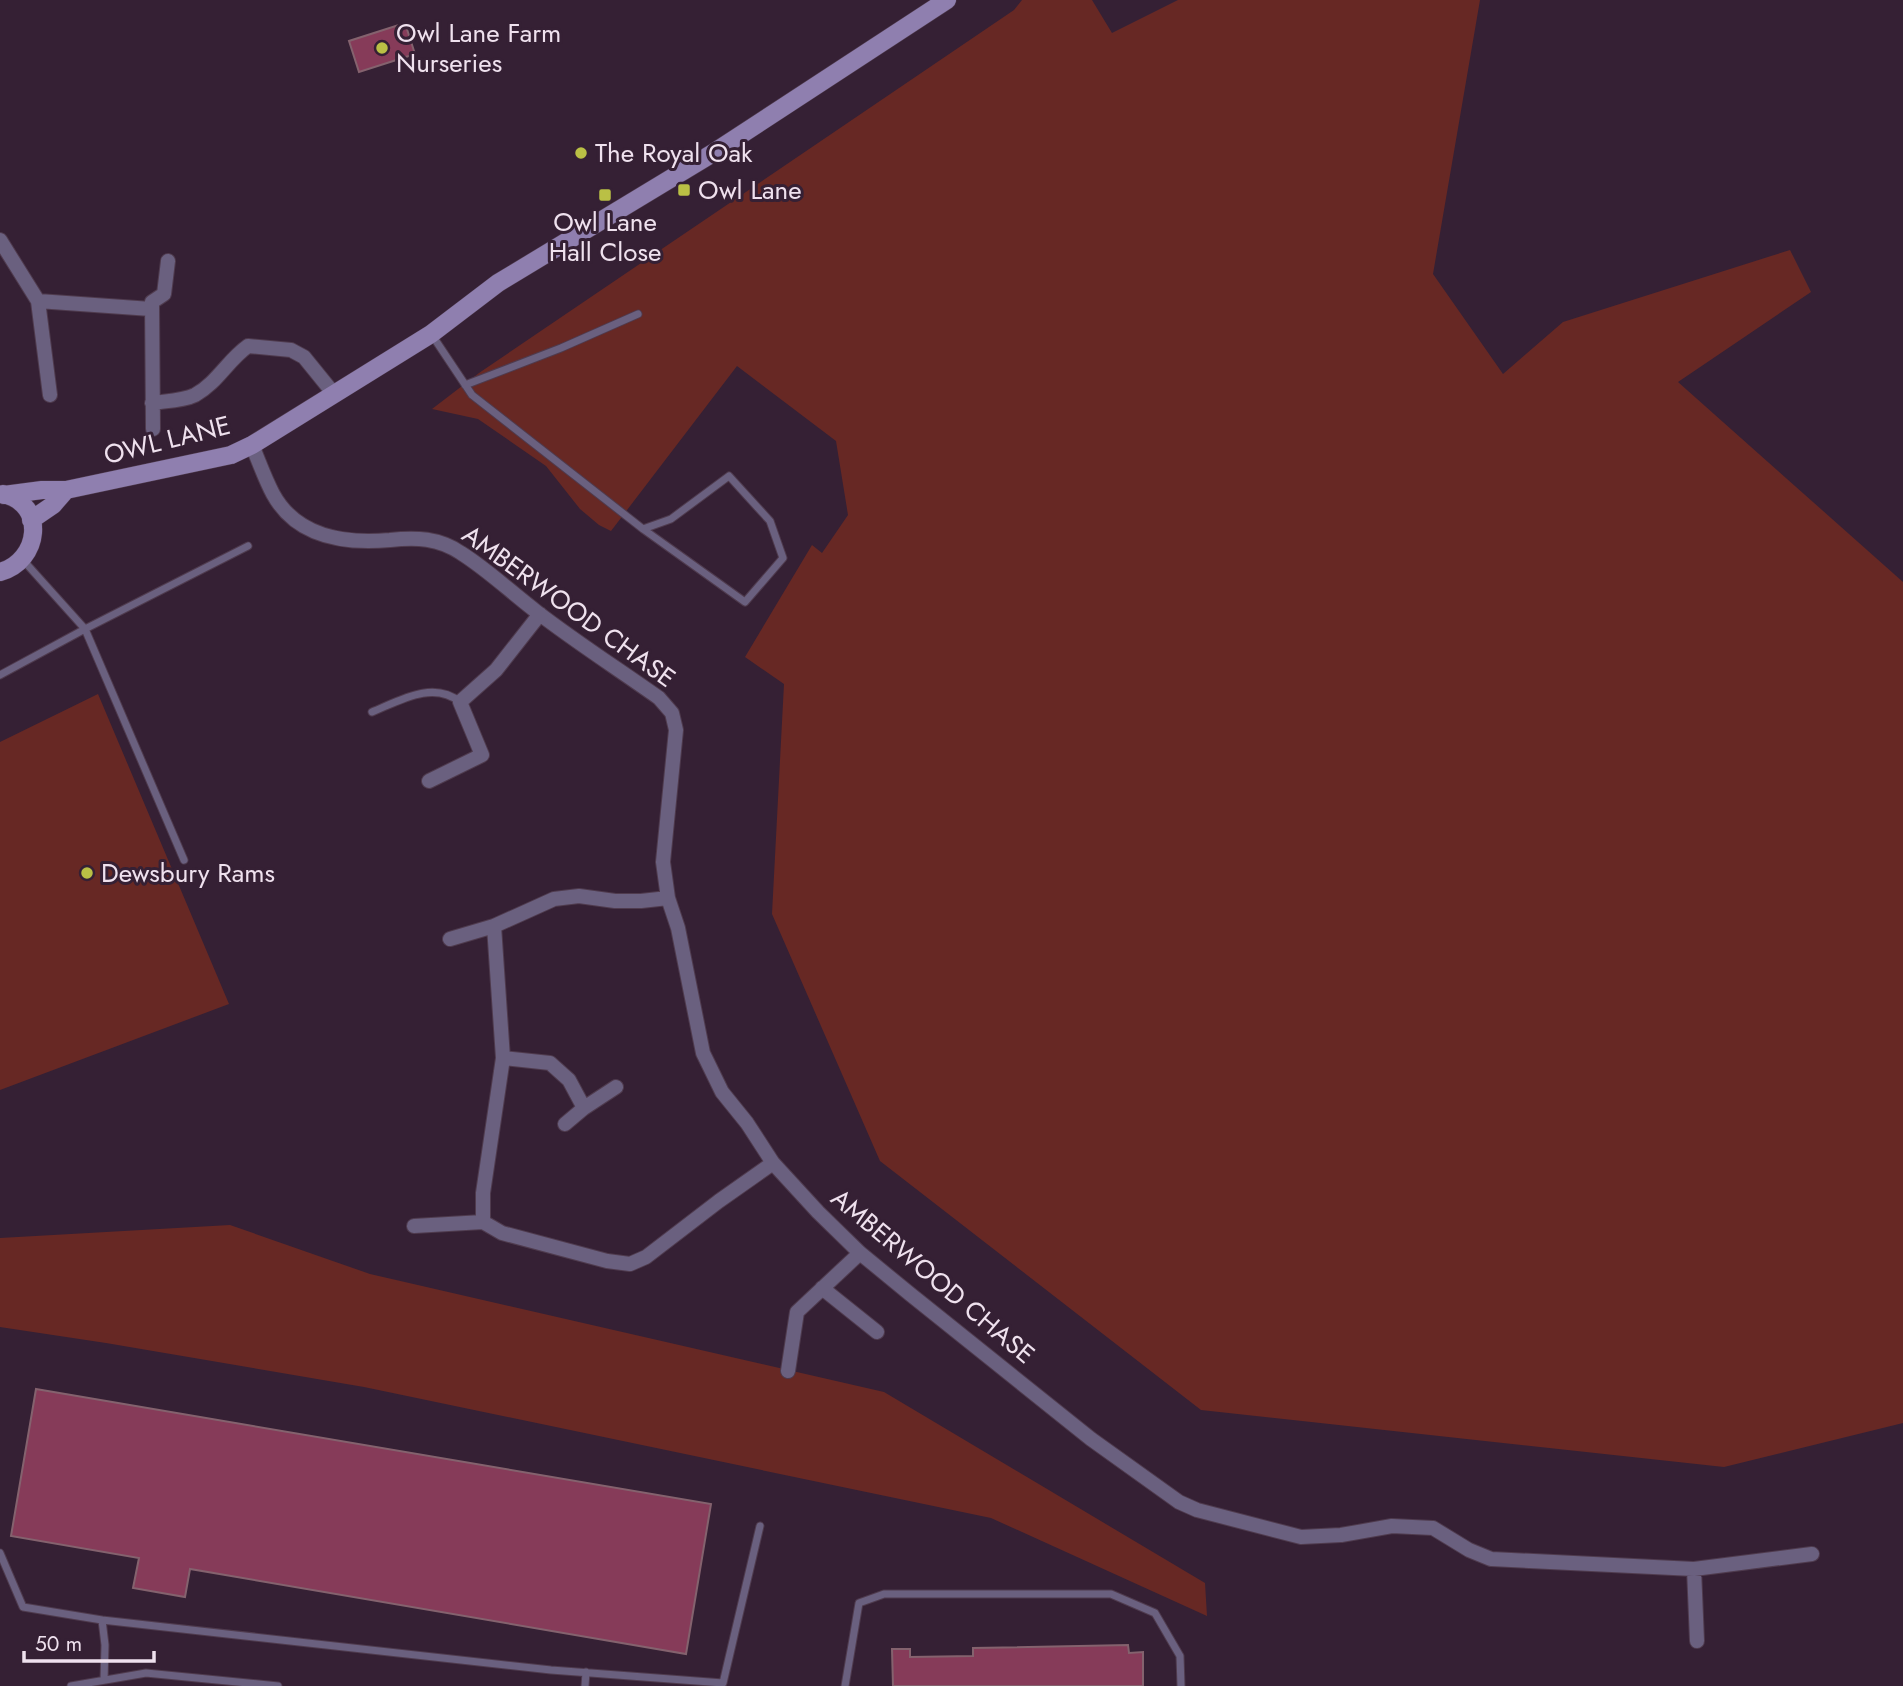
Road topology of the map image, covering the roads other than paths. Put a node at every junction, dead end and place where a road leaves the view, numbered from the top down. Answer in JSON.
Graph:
{"nodes":[{"id":1,"x":947,"y":0,"type":"edge"},
{"id":2,"x":0,"y":240,"type":"edge"},
{"id":3,"x":168,"y":261,"type":"dead end"},
{"id":4,"x":38,"y":301,"type":"junction"},
{"id":5,"x":151,"y":309,"type":"junction"},
{"id":6,"x":638,"y":314,"type":"dead end"},
{"id":7,"x":431,"y":334,"type":"junction"},
{"id":8,"x":465,"y":385,"type":"junction"},
{"id":9,"x":334,"y":394,"type":"junction"},
{"id":10,"x":50,"y":395,"type":"dead end"},
{"id":11,"x":152,"y":403,"type":"junction"},
{"id":12,"x":153,"y":429,"type":"dead end"},
{"id":13,"x":252,"y":446,"type":"junction"},
{"id":14,"x":66,"y":490,"type":"junction"},
{"id":15,"x":2,"y":494,"type":"edge"},
{"id":16,"x":31,"y":520,"type":"junction"},
{"id":17,"x":643,"y":529,"type":"junction"},
{"id":18,"x":247,"y":545,"type":"dead end"},
{"id":19,"x":23,"y":560,"type":"junction"},
{"id":20,"x":0,"y":572,"type":"edge"},
{"id":21,"x":540,"y":614,"type":"junction"},
{"id":22,"x":85,"y":629,"type":"junction"},
{"id":23,"x":0,"y":675,"type":"edge"},
{"id":24,"x":460,"y":702,"type":"junction"},
{"id":25,"x":372,"y":712,"type":"dead end"},
{"id":26,"x":429,"y":780,"type":"dead end"},
{"id":27,"x":184,"y":860,"type":"dead end"},
{"id":28,"x":668,"y":898,"type":"junction"},
{"id":29,"x":494,"y":926,"type":"junction"},
{"id":30,"x":450,"y":939,"type":"dead end"},
{"id":31,"x":503,"y":1058,"type":"junction"},
{"id":32,"x":616,"y":1087,"type":"dead end"},
{"id":33,"x":584,"y":1108,"type":"junction"},
{"id":34,"x":565,"y":1124,"type":"dead end"},
{"id":35,"x":774,"y":1163,"type":"junction"},
{"id":36,"x":483,"y":1222,"type":"junction"},
{"id":37,"x":414,"y":1226,"type":"dead end"},
{"id":38,"x":860,"y":1253,"type":"junction"},
{"id":39,"x":822,"y":1288,"type":"junction"},
{"id":40,"x":877,"y":1332,"type":"dead end"},
{"id":41,"x":788,"y":1371,"type":"dead end"},
{"id":42,"x":760,"y":1526,"type":"dead end"},
{"id":43,"x":0,"y":1553,"type":"edge"},
{"id":44,"x":1812,"y":1554,"type":"dead end"},
{"id":45,"x":1694,"y":1569,"type":"junction"},
{"id":46,"x":102,"y":1620,"type":"junction"},
{"id":47,"x":1698,"y":1641,"type":"dead end"},
{"id":48,"x":586,"y":1672,"type":"junction"},
{"id":49,"x":104,"y":1680,"type":"junction"},
{"id":50,"x":80,"y":1685,"type":"edge"},
{"id":51,"x":71,"y":1686,"type":"edge"},
{"id":52,"x":278,"y":1686,"type":"edge"},
{"id":53,"x":585,"y":1686,"type":"edge"},
{"id":54,"x":845,"y":1686,"type":"edge"},
{"id":55,"x":1181,"y":1686,"type":"edge"}],
"edges":[{"from":1,"to":7,"type":"main road","name":"OWL LANE"},
{"from":2,"to":4,"type":"street"},
{"from":3,"to":5,"type":"street"},
{"from":4,"to":5,"type":"street"},
{"from":4,"to":10,"type":"street"},
{"from":5,"to":11,"type":"street"},
{"from":6,"to":8,"type":"lane"},
{"from":7,"to":8,"type":"lane"},
{"from":7,"to":9,"type":"main road","name":"OWL LANE"},
{"from":8,"to":17,"type":"lane"},
{"from":9,"to":11,"type":"street"},
{"from":9,"to":13,"type":"main road","name":"OWL LANE"},
{"from":11,"to":12,"type":"street"},
{"from":13,"to":14,"type":"main road","name":"OWL LANE"},
{"from":13,"to":21,"type":"street","name":"AMBERWOOD CHASE"},
{"from":14,"to":15,"type":"main road","name":"OWL LANE"},
{"from":14,"to":16,"type":"main road"},
{"from":15,"to":16,"type":"main road","name":"OWL LANE"},
{"from":16,"to":19,"type":"main road"},
{"from":17,"to":17,"type":"lane"},
{"from":18,"to":22,"type":"lane"},
{"from":19,"to":20,"type":"main road"},
{"from":19,"to":22,"type":"lane"},
{"from":21,"to":24,"type":"street"},
{"from":21,"to":28,"type":"street","name":"AMBERWOOD CHASE"},
{"from":22,"to":23,"type":"lane"},
{"from":22,"to":27,"type":"lane"},
{"from":24,"to":25,"type":"lane"},
{"from":24,"to":26,"type":"street"},
{"from":28,"to":29,"type":"street"},
{"from":28,"to":35,"type":"street","name":"AMBERWOOD CHASE"},
{"from":29,"to":30,"type":"street"},
{"from":29,"to":31,"type":"street"},
{"from":31,"to":33,"type":"street"},
{"from":31,"to":36,"type":"street"},
{"from":32,"to":33,"type":"street"},
{"from":33,"to":34,"type":"street"},
{"from":35,"to":36,"type":"street"},
{"from":35,"to":38,"type":"street","name":"AMBERWOOD CHASE"},
{"from":36,"to":37,"type":"street"},
{"from":38,"to":39,"type":"street"},
{"from":38,"to":45,"type":"street","name":"AMBERWOOD CHASE"},
{"from":39,"to":40,"type":"street"},
{"from":39,"to":41,"type":"street"},
{"from":42,"to":48,"type":"lane"},
{"from":43,"to":46,"type":"lane"},
{"from":44,"to":45,"type":"street","name":"AMBERWOOD CHASE"},
{"from":45,"to":47,"type":"street"},
{"from":46,"to":48,"type":"lane"},
{"from":46,"to":49,"type":"lane"},
{"from":48,"to":53,"type":"lane"},
{"from":49,"to":50,"type":"lane"},
{"from":49,"to":52,"type":"lane"},
{"from":50,"to":51,"type":"lane"},
{"from":54,"to":55,"type":"lane"}]}
